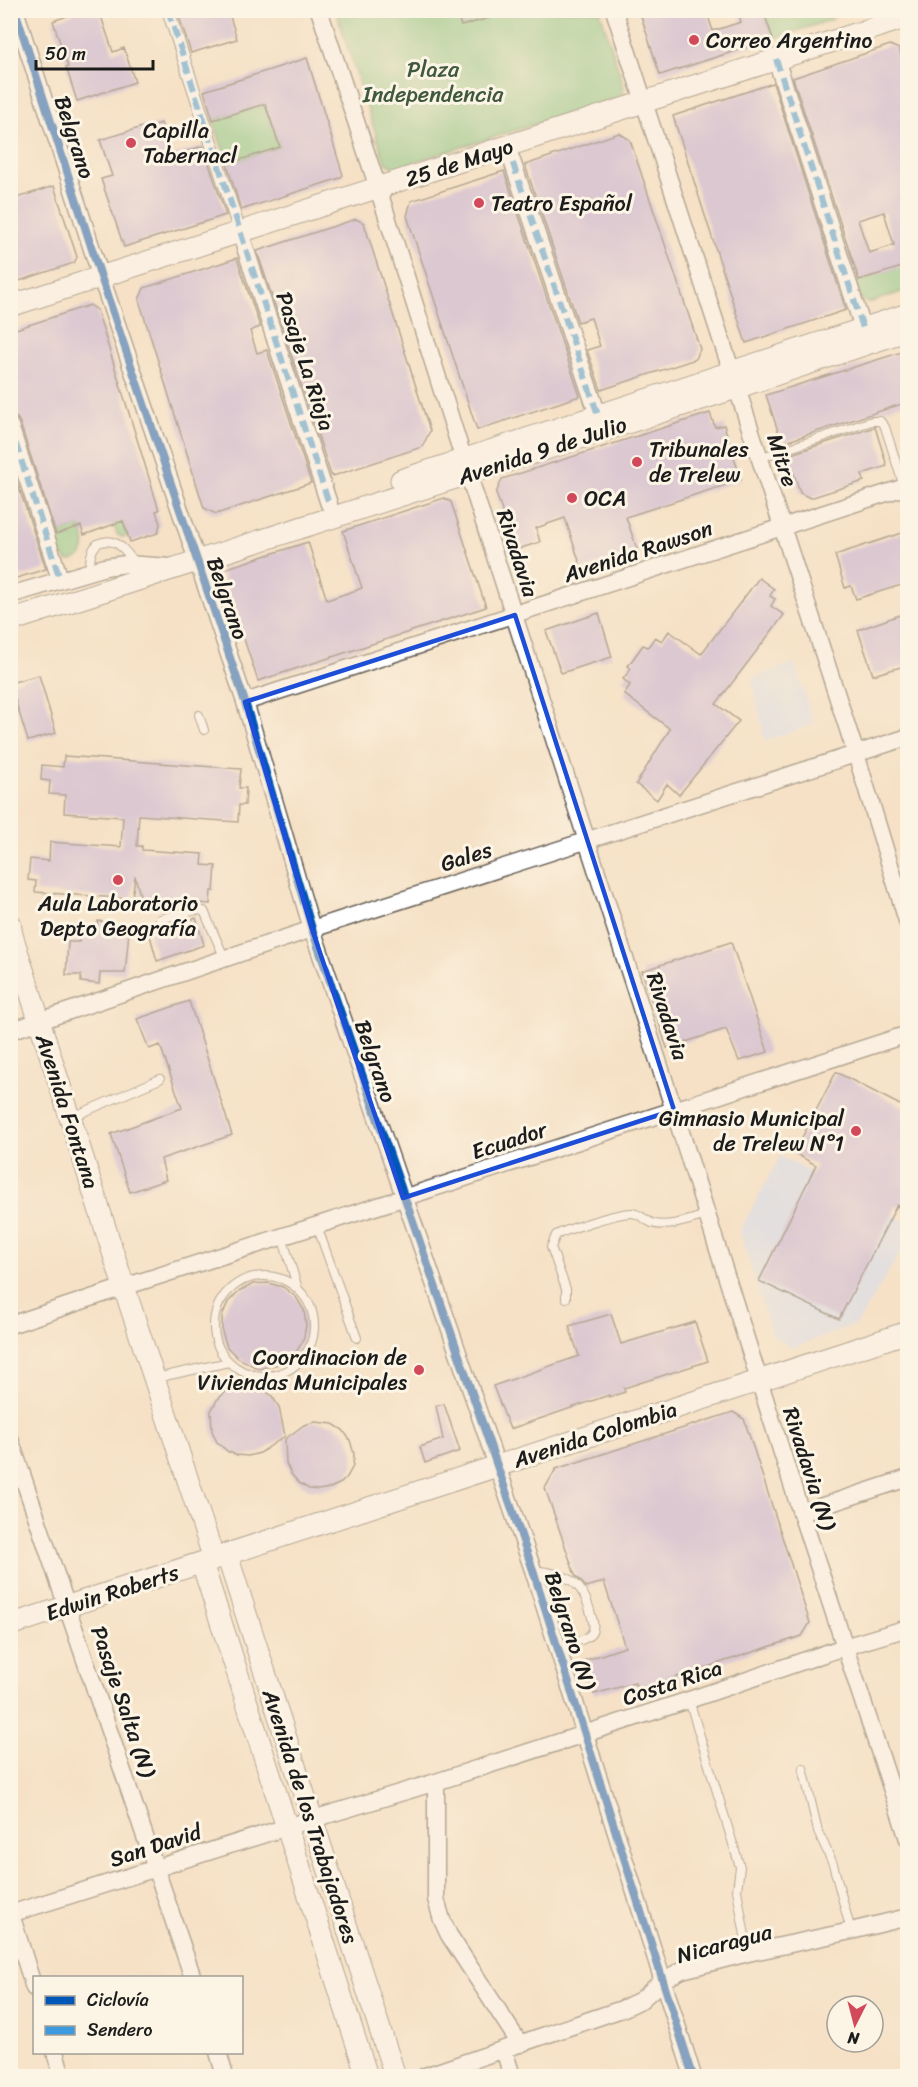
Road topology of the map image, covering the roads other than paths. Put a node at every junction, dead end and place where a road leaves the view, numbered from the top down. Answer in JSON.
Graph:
{"nodes":[{"id":1,"x":15,"y":10,"type":"edge"},
{"id":2,"x":168,"y":10,"type":"edge"},
{"id":3,"x":319,"y":10,"type":"edge"},
{"id":4,"x":614,"y":10,"type":"edge"},
{"id":5,"x":908,"y":17,"type":"edge"},
{"id":6,"x":776,"y":60,"type":"junction"},
{"id":7,"x":643,"y":102,"type":"junction"},
{"id":8,"x":507,"y":146,"type":"junction"},
{"id":9,"x":378,"y":188,"type":"junction"},
{"id":10,"x":240,"y":232,"type":"junction"},
{"id":11,"x":101,"y":277,"type":"junction"},
{"id":12,"x":10,"y":306,"type":"edge"},
{"id":13,"x":908,"y":314,"type":"edge"},
{"id":14,"x":863,"y":328,"type":"junction"},
{"id":15,"x":908,"y":330,"type":"edge"},
{"id":16,"x":733,"y":380,"type":"junction"},
{"id":17,"x":598,"y":415,"type":"junction"},
{"id":18,"x":10,"y":426,"type":"edge"},
{"id":19,"x":759,"y":458,"type":"junction"},
{"id":20,"x":466,"y":466,"type":"junction"},
{"id":21,"x":906,"y":487,"type":"edge"},
{"id":22,"x":329,"y":504,"type":"junction"},
{"id":23,"x":782,"y":528,"type":"junction"},
{"id":24,"x":194,"y":554,"type":"junction"},
{"id":25,"x":147,"y":566,"type":"junction"},
{"id":26,"x":175,"y":567,"type":"junction"},
{"id":27,"x":89,"y":571,"type":"junction"},
{"id":28,"x":55,"y":581,"type":"junction"},
{"id":29,"x":10,"y":595,"type":"edge"},
{"id":30,"x":34,"y":612,"type":"junction"},
{"id":31,"x":515,"y":615,"type":"junction"},
{"id":32,"x":11,"y":621,"type":"edge"},
{"id":33,"x":245,"y":702,"type":"junction"},
{"id":34,"x":199,"y":715,"type":"dead end"},
{"id":35,"x":204,"y":730,"type":"dead end"},
{"id":36,"x":908,"y":737,"type":"edge"},
{"id":37,"x":856,"y":754,"type":"junction"},
{"id":38,"x":587,"y":841,"type":"junction"},
{"id":39,"x":160,"y":919,"type":"dead end"},
{"id":40,"x":908,"y":924,"type":"edge"},
{"id":41,"x":312,"y":929,"type":"junction"},
{"id":42,"x":11,"y":930,"type":"edge"},
{"id":43,"x":225,"y":959,"type":"junction"},
{"id":44,"x":39,"y":1022,"type":"junction"},
{"id":45,"x":10,"y":1031,"type":"edge"},
{"id":46,"x":908,"y":1034,"type":"edge"},
{"id":47,"x":160,"y":1079,"type":"dead end"},
{"id":48,"x":674,"y":1110,"type":"junction"},
{"id":49,"x":70,"y":1118,"type":"junction"},
{"id":50,"x":403,"y":1198,"type":"junction"},
{"id":51,"x":707,"y":1215,"type":"junction"},
{"id":52,"x":317,"y":1226,"type":"junction"},
{"id":53,"x":282,"y":1236,"type":"junction"},
{"id":54,"x":124,"y":1287,"type":"junction"},
{"id":55,"x":298,"y":1290,"type":"junction"},
{"id":56,"x":566,"y":1298,"type":"dead end"},
{"id":57,"x":10,"y":1325,"type":"edge"},
{"id":58,"x":908,"y":1332,"type":"edge"},
{"id":59,"x":357,"y":1338,"type":"dead end"},
{"id":60,"x":229,"y":1362,"type":"junction"},
{"id":61,"x":154,"y":1378,"type":"junction"},
{"id":62,"x":758,"y":1381,"type":"junction"},
{"id":63,"x":10,"y":1439,"type":"edge"},
{"id":64,"x":496,"y":1467,"type":"junction"},
{"id":65,"x":908,"y":1478,"type":"edge"},
{"id":66,"x":801,"y":1513,"type":"junction"},
{"id":67,"x":214,"y":1559,"type":"junction"},
{"id":68,"x":533,"y":1570,"type":"junction"},
{"id":69,"x":68,"y":1606,"type":"junction"},
{"id":70,"x":10,"y":1625,"type":"edge"},
{"id":71,"x":908,"y":1628,"type":"edge"},
{"id":72,"x":558,"y":1647,"type":"junction"},
{"id":73,"x":844,"y":1647,"type":"junction"},
{"id":74,"x":689,"y":1701,"type":"junction"},
{"id":75,"x":585,"y":1734,"type":"junction"},
{"id":76,"x":803,"y":1768,"type":"dead end"},
{"id":77,"x":436,"y":1782,"type":"junction"},
{"id":78,"x":901,"y":1793,"type":"edge"},
{"id":79,"x":312,"y":1819,"type":"junction"},
{"id":80,"x":287,"y":1827,"type":"junction"},
{"id":81,"x":908,"y":1839,"type":"edge"},
{"id":82,"x":157,"y":1867,"type":"junction"},
{"id":83,"x":11,"y":1913,"type":"edge"},
{"id":84,"x":908,"y":1917,"type":"edge"},
{"id":85,"x":851,"y":1931,"type":"junction"},
{"id":86,"x":748,"y":1953,"type":"junction"},
{"id":87,"x":193,"y":1976,"type":"edge"},
{"id":88,"x":662,"y":1981,"type":"junction"},
{"id":89,"x":33,"y":1985,"type":"edge"},
{"id":90,"x":520,"y":2044,"type":"junction"},
{"id":91,"x":504,"y":2050,"type":"junction"},
{"id":92,"x":56,"y":2054,"type":"edge"},
{"id":93,"x":219,"y":2054,"type":"edge"},
{"id":94,"x":62,"y":2076,"type":"edge"},
{"id":95,"x":225,"y":2076,"type":"edge"},
{"id":96,"x":367,"y":2076,"type":"edge"},
{"id":97,"x":395,"y":2076,"type":"edge"},
{"id":98,"x":425,"y":2076,"type":"edge"},
{"id":99,"x":512,"y":2076,"type":"edge"},
{"id":100,"x":693,"y":2076,"type":"edge"}],
"edges":[{"from":1,"to":11,"type":"street","name":"Belgrano"},
{"from":2,"to":10,"type":"street"},
{"from":3,"to":9,"type":"street","name":"Rivadavia"},
{"from":4,"to":7,"type":"street","name":"Mitre"},
{"from":5,"to":6,"type":"street","name":"25 de Mayo"},
{"from":6,"to":7,"type":"street","name":"25 de Mayo"},
{"from":6,"to":14,"type":"street"},
{"from":7,"to":8,"type":"street","name":"25 de Mayo"},
{"from":7,"to":16,"type":"street","name":"Mitre"},
{"from":8,"to":9,"type":"street","name":"25 de Mayo"},
{"from":8,"to":17,"type":"street"},
{"from":9,"to":10,"type":"street","name":"25 de Mayo"},
{"from":9,"to":20,"type":"street","name":"Rivadavia"},
{"from":10,"to":11,"type":"street","name":"25 de Mayo"},
{"from":10,"to":22,"type":"street","name":"Pasaje La Rioja"},
{"from":11,"to":12,"type":"street","name":"25 de Mayo"},
{"from":11,"to":24,"type":"street","name":"Belgrano"},
{"from":13,"to":14,"type":"street","name":"Avenida 9 de Julio"},
{"from":14,"to":16,"type":"street","name":"Avenida 9 de Julio"},
{"from":15,"to":16,"type":"street","name":"Avenida 9 de Julio"},
{"from":16,"to":17,"type":"street","name":"Avenida 9 de Julio"},
{"from":16,"to":19,"type":"street","name":"Mitre"},
{"from":16,"to":20,"type":"street","name":"Avenida 9 de Julio"},
{"from":17,"to":20,"type":"street","name":"Avenida 9 de Julio"},
{"from":18,"to":28,"type":"street"},
{"from":19,"to":21,"type":"lane"},
{"from":19,"to":23,"type":"street","name":"Mitre"},
{"from":20,"to":22,"type":"street","name":"Avenida 9 de Julio"},
{"from":20,"to":24,"type":"street","name":"Avenida 9 de Julio"},
{"from":20,"to":31,"type":"street","name":"Rivadavia"},
{"from":21,"to":23,"type":"street","name":"Avenida Rawson"},
{"from":22,"to":24,"type":"street","name":"Avenida 9 de Julio"},
{"from":23,"to":31,"type":"street","name":"Avenida Rawson"},
{"from":23,"to":37,"type":"street","name":"Mitre"},
{"from":24,"to":26,"type":"street","name":"Avenida 9 de Julio"},
{"from":24,"to":33,"type":"street","name":"Belgrano"},
{"from":25,"to":26,"type":"street","name":"Avenida 9 de Julio"},
{"from":25,"to":27,"type":"street","name":"Avenida 9 de Julio"},
{"from":25,"to":27,"type":"lane"},
{"from":26,"to":30,"type":"street","name":"Avenida 9 de Julio"},
{"from":27,"to":28,"type":"street","name":"Avenida 9 de Julio"},
{"from":28,"to":29,"type":"street","name":"Avenida 9 de Julio"},
{"from":28,"to":30,"type":"street"},
{"from":30,"to":32,"type":"street","name":"Avenida 9 de Julio"},
{"from":31,"to":33,"type":"street","name":"Avenida Rawson"},
{"from":31,"to":38,"type":"street","name":"Rivadavia"},
{"from":33,"to":41,"type":"street","name":"Belgrano"},
{"from":34,"to":35,"type":"lane"},
{"from":36,"to":37,"type":"street","name":"Gales"},
{"from":37,"to":38,"type":"street","name":"Gales"},
{"from":37,"to":40,"type":"street","name":"Mitre"},
{"from":38,"to":41,"type":"street","name":"Gales"},
{"from":38,"to":48,"type":"street","name":"Rivadavia"},
{"from":39,"to":43,"type":"lane"},
{"from":41,"to":43,"type":"street","name":"Gales"},
{"from":41,"to":50,"type":"street","name":"Belgrano"},
{"from":42,"to":44,"type":"street","name":"Avenida Fontana"},
{"from":43,"to":44,"type":"street","name":"Gales"},
{"from":44,"to":45,"type":"street","name":"Gales"},
{"from":44,"to":49,"type":"street","name":"Avenida Fontana"},
{"from":46,"to":48,"type":"street","name":"Ecuador"},
{"from":47,"to":49,"type":"lane"},
{"from":48,"to":50,"type":"street","name":"Ecuador"},
{"from":48,"to":51,"type":"street","name":"Rivadavia (N)"},
{"from":49,"to":54,"type":"street","name":"Avenida Fontana"},
{"from":50,"to":52,"type":"street","name":"Ecuador"},
{"from":50,"to":64,"type":"street","name":"Belgrano (N)"},
{"from":51,"to":56,"type":"lane"},
{"from":51,"to":62,"type":"street","name":"Rivadavia (N)"},
{"from":52,"to":53,"type":"street","name":"Ecuador"},
{"from":52,"to":59,"type":"lane"},
{"from":53,"to":54,"type":"street","name":"Ecuador"},
{"from":53,"to":55,"type":"lane"},
{"from":54,"to":57,"type":"street","name":"Ecuador"},
{"from":54,"to":61,"type":"street","name":"Avenida de los Trabajadores"},
{"from":55,"to":60,"type":"lane"},
{"from":55,"to":60,"type":"lane"},
{"from":58,"to":62,"type":"street","name":"Avenida Colombia"},
{"from":60,"to":61,"type":"lane"},
{"from":61,"to":67,"type":"street","name":"Avenida de los Trabajadores"},
{"from":62,"to":64,"type":"street","name":"Avenida Colombia"},
{"from":62,"to":66,"type":"street","name":"Rivadavia (N)"},
{"from":63,"to":69,"type":"street","name":"Pasaje Salta (N)"},
{"from":64,"to":67,"type":"street","name":"Avenida Colombia"},
{"from":64,"to":68,"type":"street","name":"Belgrano (N)"},
{"from":65,"to":66,"type":"street"},
{"from":66,"to":73,"type":"street","name":"Rivadavia (N)"},
{"from":67,"to":69,"type":"street","name":"Edwin Roberts"},
{"from":67,"to":79,"type":"street","name":"Avenida de los Trabajadores"},
{"from":67,"to":80,"type":"street","name":"Avenida de los Trabajadores"},
{"from":68,"to":72,"type":"street","name":"Belgrano (N)"},
{"from":68,"to":72,"type":"lane"},
{"from":69,"to":70,"type":"street","name":"Edwin Roberts"},
{"from":69,"to":82,"type":"street","name":"Pasaje Salta (N)"},
{"from":71,"to":73,"type":"street","name":"Costa Rica"},
{"from":72,"to":75,"type":"street","name":"Belgrano (N)"},
{"from":73,"to":74,"type":"street","name":"Costa Rica"},
{"from":73,"to":78,"type":"street","name":"Rivadavia (N)"},
{"from":74,"to":75,"type":"street","name":"Costa Rica"},
{"from":74,"to":86,"type":"lane"},
{"from":75,"to":77,"type":"street","name":"Costa Rica"},
{"from":75,"to":88,"type":"street","name":"Belgrano (N)"},
{"from":76,"to":85,"type":"lane"},
{"from":77,"to":79,"type":"street","name":"Costa Rica"},
{"from":77,"to":90,"type":"street"},
{"from":78,"to":81,"type":"street","name":"Rivadavia (N)"},
{"from":79,"to":80,"type":"street","name":"San David"},
{"from":79,"to":97,"type":"street","name":"Avenida de los Trabajadores"},
{"from":80,"to":82,"type":"street","name":"San David"},
{"from":80,"to":96,"type":"street","name":"Avenida de los Trabajadores"},
{"from":82,"to":83,"type":"street","name":"San David"},
{"from":82,"to":87,"type":"street","name":"Pasaje Salta (N)"},
{"from":83,"to":89,"type":"street"},
{"from":84,"to":85,"type":"street","name":"Nicaragua"},
{"from":85,"to":86,"type":"street","name":"Nicaragua"},
{"from":86,"to":88,"type":"street","name":"Nicaragua"},
{"from":88,"to":90,"type":"street","name":"Nicaragua"},
{"from":88,"to":100,"type":"street","name":"Belgrano (N)"},
{"from":90,"to":91,"type":"street","name":"Nicaragua"},
{"from":91,"to":98,"type":"street","name":"Nicaragua"},
{"from":91,"to":99,"type":"street"},
{"from":92,"to":94,"type":"street"},
{"from":93,"to":95,"type":"street"}]}
